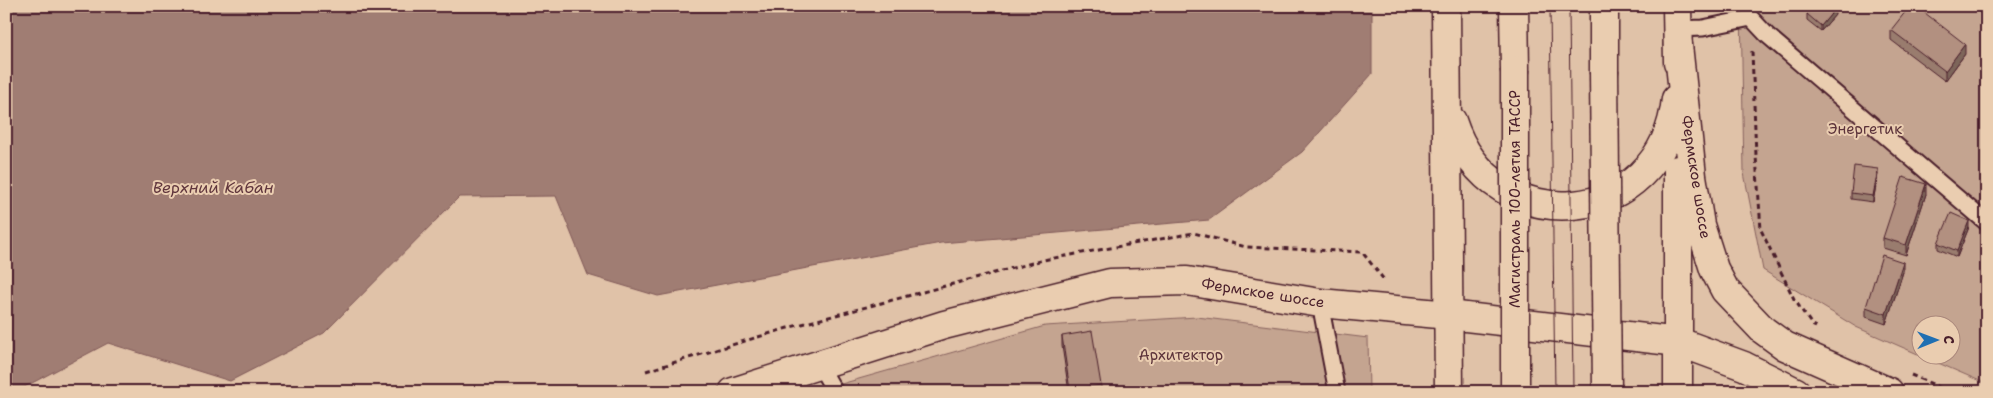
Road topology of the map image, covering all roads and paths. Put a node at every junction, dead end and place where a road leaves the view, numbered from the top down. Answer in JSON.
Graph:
{"nodes":[{"id":1,"x":1446,"y":6,"type":"edge"},
{"id":2,"x":1514,"y":6,"type":"edge"},
{"id":3,"x":1604,"y":6,"type":"edge"},
{"id":4,"x":1750,"y":18,"type":"junction"},
{"id":5,"x":1677,"y":27,"type":"edge"},
{"id":6,"x":1677,"y":89,"type":"junction"},
{"id":7,"x":1448,"y":92,"type":"junction"},
{"id":8,"x":1987,"y":223,"type":"edge"},
{"id":9,"x":1320,"y":303,"type":"junction"},
{"id":10,"x":1449,"y":315,"type":"junction"},
{"id":11,"x":1820,"y":329,"type":"dead end"},
{"id":12,"x":1679,"y":342,"type":"junction"},
{"id":13,"x":820,"y":364,"type":"junction"},
{"id":14,"x":1910,"y":374,"type":"dead end"},
{"id":15,"x":733,"y":392,"type":"edge"},
{"id":16,"x":835,"y":392,"type":"edge"},
{"id":17,"x":1337,"y":392,"type":"edge"},
{"id":18,"x":1450,"y":392,"type":"edge"},
{"id":19,"x":1515,"y":392,"type":"edge"},
{"id":20,"x":1607,"y":392,"type":"edge"},
{"id":21,"x":1678,"y":392,"type":"edge"},
{"id":22,"x":1796,"y":392,"type":"edge"},
{"id":23,"x":1889,"y":392,"type":"edge"},
{"id":24,"x":1951,"y":392,"type":"edge"}],
"edges":[{"from":1,"to":7,"type":"main road"},
{"from":2,"to":19,"type":"main road","name":"Магистраль 100-летия ТАССР","bridge":true},
{"from":3,"to":20,"type":"main road","bridge":true},
{"from":4,"to":5,"type":"lane"},
{"from":4,"to":8,"type":"lane"},
{"from":4,"to":11,"type":"path"},
{"from":5,"to":6,"type":"main road"},
{"from":5,"to":23,"type":"main road","name":"Фермское шоссе"},
{"from":6,"to":7,"type":"main road"},
{"from":6,"to":12,"type":"main road"},
{"from":7,"to":10,"type":"main road"},
{"from":9,"to":10,"type":"main road","name":"Фермское шоссе"},
{"from":9,"to":13,"type":"main road","name":"Фермское шоссе"},
{"from":9,"to":17,"type":"lane"},
{"from":10,"to":12,"type":"main road","name":"Фермское шоссе"},
{"from":10,"to":18,"type":"main road"},
{"from":12,"to":21,"type":"main road"},
{"from":12,"to":22,"type":"main road","name":"Фермское шоссе"},
{"from":13,"to":15,"type":"main road","name":"Фермское шоссе"},
{"from":13,"to":16,"type":"lane"},
{"from":14,"to":24,"type":"path"}]}
